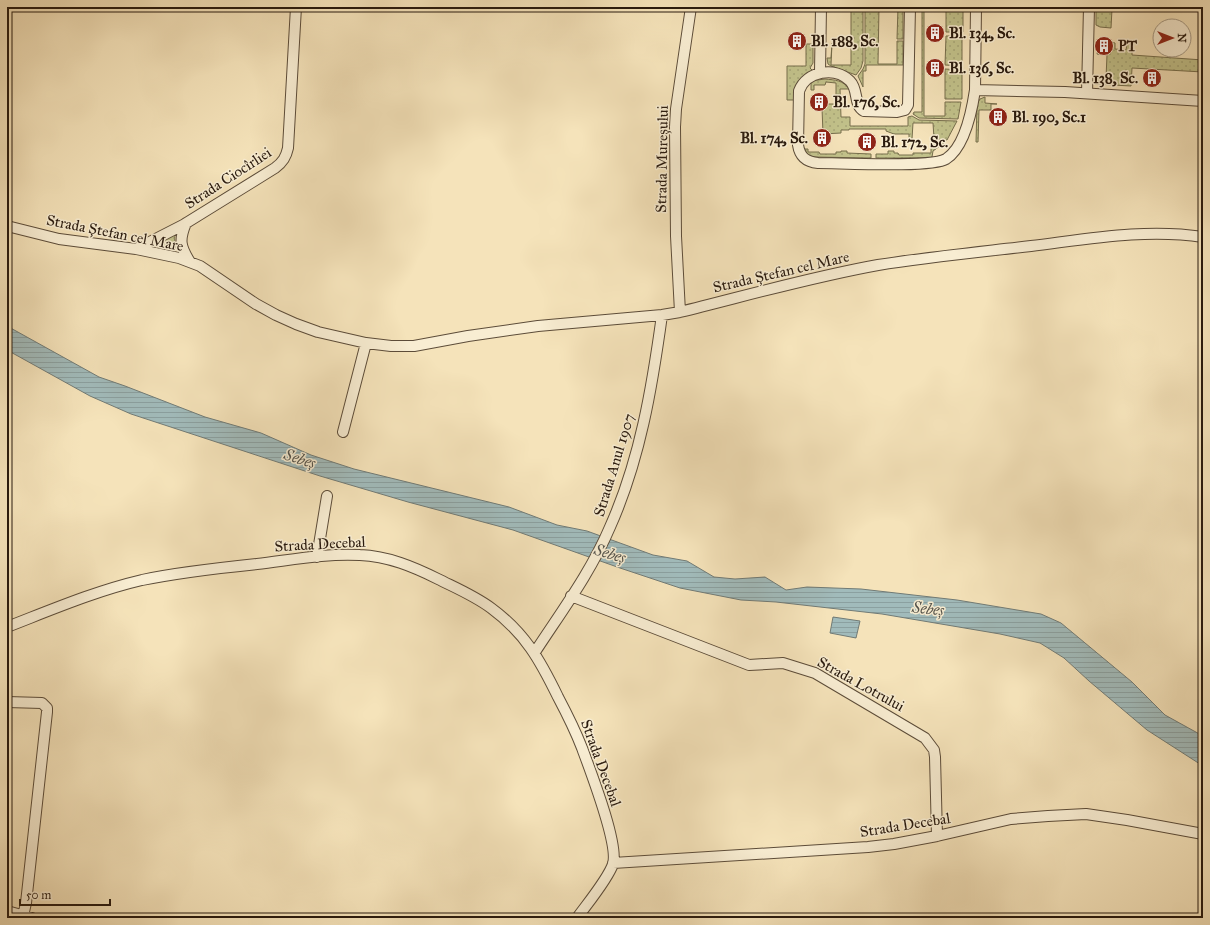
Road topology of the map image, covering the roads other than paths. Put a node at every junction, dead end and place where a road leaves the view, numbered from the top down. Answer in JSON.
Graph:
{"nodes":[{"id":1,"x":296,"y":7,"type":"edge"},
{"id":2,"x":691,"y":7,"type":"edge"},
{"id":3,"x":821,"y":7,"type":"edge"},
{"id":4,"x":910,"y":7,"type":"edge"},
{"id":5,"x":976,"y":7,"type":"edge"},
{"id":6,"x":1088,"y":7,"type":"edge"},
{"id":7,"x":820,"y":72,"type":"junction"},
{"id":8,"x":975,"y":90,"type":"junction"},
{"id":9,"x":1087,"y":93,"type":"junction"},
{"id":10,"x":1203,"y":101,"type":"edge"},
{"id":11,"x":186,"y":223,"type":"junction"},
{"id":12,"x":7,"y":226,"type":"edge"},
{"id":13,"x":1203,"y":237,"type":"edge"},
{"id":14,"x":136,"y":249,"type":"junction"},
{"id":15,"x":190,"y":262,"type":"junction"},
{"id":16,"x":680,"y":312,"type":"junction"},
{"id":17,"x":662,"y":315,"type":"junction"},
{"id":18,"x":366,"y":343,"type":"junction"},
{"id":19,"x":343,"y":432,"type":"dead end"},
{"id":20,"x":327,"y":496,"type":"dead end"},
{"id":21,"x":317,"y":557,"type":"junction"},
{"id":22,"x":572,"y":596,"type":"junction"},
{"id":23,"x":7,"y":627,"type":"edge"},
{"id":24,"x":535,"y":652,"type":"junction"},
{"id":25,"x":7,"y":702,"type":"edge"},
{"id":26,"x":1203,"y":834,"type":"edge"},
{"id":27,"x":937,"y":836,"type":"junction"},
{"id":28,"x":613,"y":864,"type":"junction"},
{"id":29,"x":7,"y":910,"type":"edge"},
{"id":30,"x":26,"y":917,"type":"edge"},
{"id":31,"x":577,"y":918,"type":"edge"}],
"edges":[{"from":1,"to":11,"type":"street","name":"Strada Ciocîrliei"},
{"from":2,"to":16,"type":"street","name":"Strada Mureșului"},
{"from":3,"to":7,"type":"street"},
{"from":4,"to":7,"type":"street"},
{"from":5,"to":8,"type":"street"},
{"from":6,"to":9,"type":"street"},
{"from":7,"to":8,"type":"street"},
{"from":8,"to":9,"type":"street"},
{"from":9,"to":10,"type":"street"},
{"from":11,"to":14,"type":"street","name":"Strada Ciocîrliei"},
{"from":11,"to":15,"type":"street"},
{"from":12,"to":14,"type":"street","name":"Strada Ștefan cel Mare"},
{"from":13,"to":16,"type":"street","name":"Strada Ștefan cel Mare"},
{"from":14,"to":15,"type":"street","name":"Strada Ștefan cel Mare"},
{"from":15,"to":18,"type":"street","name":"Strada Ștefan cel Mare"},
{"from":16,"to":17,"type":"street","name":"Strada Ștefan cel Mare"},
{"from":17,"to":18,"type":"street","name":"Strada Ștefan cel Mare"},
{"from":17,"to":22,"type":"street","name":"Strada Anul 1907"},
{"from":18,"to":19,"type":"street"},
{"from":20,"to":21,"type":"street"},
{"from":21,"to":23,"type":"street","name":"Strada Decebal"},
{"from":21,"to":24,"type":"street","name":"Strada Decebal"},
{"from":22,"to":24,"type":"street","name":"Strada Anul 1907"},
{"from":22,"to":27,"type":"street","name":"Strada Lotrului"},
{"from":24,"to":28,"type":"street","name":"Strada Decebal"},
{"from":25,"to":30,"type":"street"},
{"from":26,"to":27,"type":"street","name":"Strada Decebal"},
{"from":27,"to":28,"type":"street","name":"Strada Decebal"},
{"from":28,"to":31,"type":"street"},
{"from":29,"to":30,"type":"street"}]}
